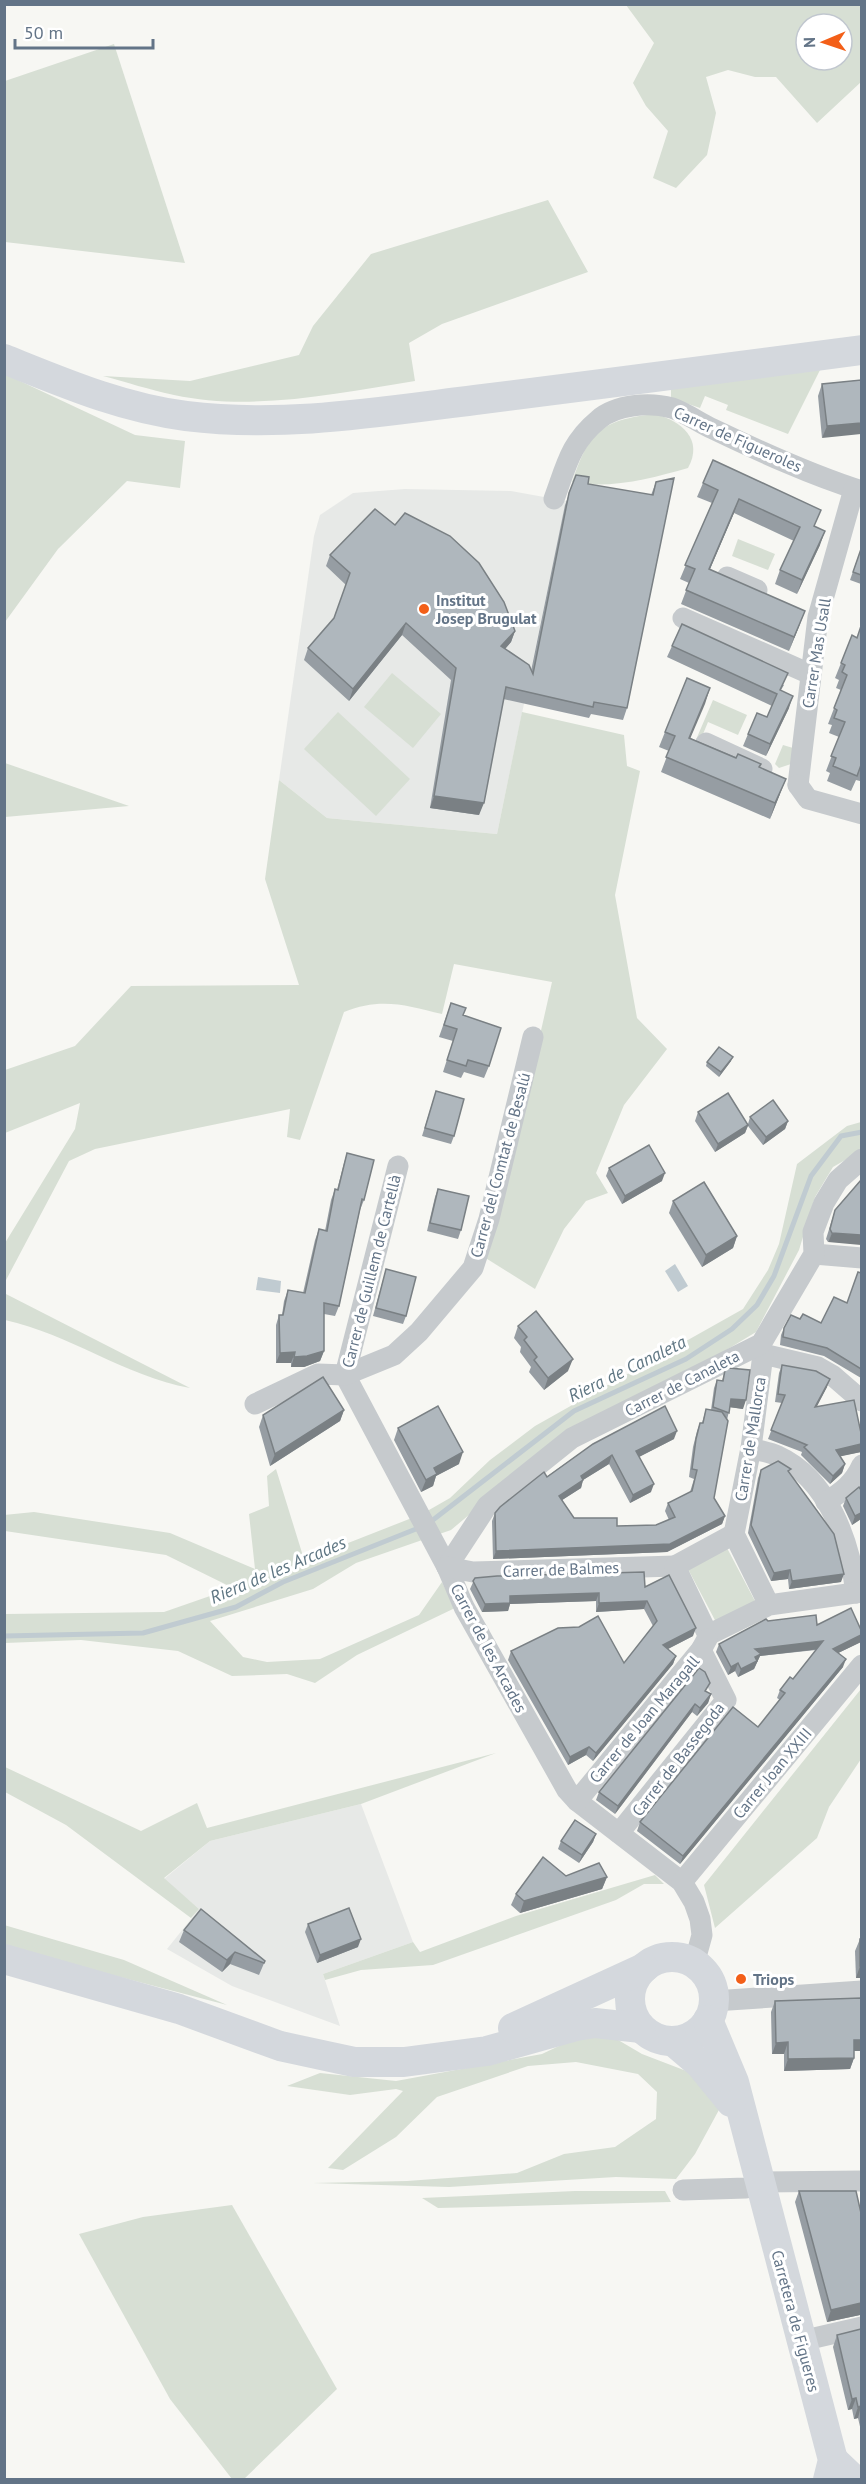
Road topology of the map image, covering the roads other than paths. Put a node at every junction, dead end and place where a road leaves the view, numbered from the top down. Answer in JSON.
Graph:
{"nodes":[{"id":1,"x":861,"y":350,"type":"edge"},
{"id":2,"x":4,"y":359,"type":"edge"},
{"id":3,"x":858,"y":490,"type":"edge"},
{"id":4,"x":554,"y":499,"type":"dead end"},
{"id":5,"x":728,"y":577,"type":"edge"},
{"id":6,"x":778,"y":599,"type":"edge"},
{"id":7,"x":798,"y":608,"type":"edge"},
{"id":8,"x":818,"y":617,"type":"junction"},
{"id":9,"x":683,"y":618,"type":"dead end"},
{"id":10,"x":810,"y":674,"type":"junction"},
{"id":11,"x":706,"y":744,"type":"edge"},
{"id":12,"x":798,"y":785,"type":"junction"},
{"id":13,"x":861,"y":814,"type":"edge"},
{"id":14,"x":533,"y":1037,"type":"dead end"},
{"id":15,"x":861,"y":1159,"type":"edge"},
{"id":16,"x":398,"y":1166,"type":"dead end"},
{"id":17,"x":814,"y":1254,"type":"junction"},
{"id":18,"x":861,"y":1258,"type":"edge"},
{"id":19,"x":762,"y":1349,"type":"junction"},
{"id":20,"x":345,"y":1375,"type":"junction"},
{"id":21,"x":861,"y":1401,"type":"edge"},
{"id":22,"x":255,"y":1404,"type":"dead end"},
{"id":23,"x":751,"y":1448,"type":"junction"},
{"id":24,"x":861,"y":1466,"type":"edge"},
{"id":25,"x":826,"y":1502,"type":"junction"},
{"id":26,"x":734,"y":1534,"type":"junction"},
{"id":27,"x":675,"y":1566,"type":"junction"},
{"id":28,"x":447,"y":1567,"type":"junction"},
{"id":29,"x":859,"y":1592,"type":"edge"},
{"id":30,"x":769,"y":1605,"type":"junction"},
{"id":31,"x":704,"y":1643,"type":"junction"},
{"id":32,"x":861,"y":1665,"type":"edge"},
{"id":33,"x":577,"y":1801,"type":"junction"},
{"id":34,"x":619,"y":1833,"type":"junction"},
{"id":35,"x":682,"y":1882,"type":"junction"},
{"id":36,"x":4,"y":1959,"type":"edge"},
{"id":37,"x":694,"y":1964,"type":"junction"},
{"id":38,"x":644,"y":1968,"type":"junction"},
{"id":39,"x":861,"y":1991,"type":"edge"},
{"id":40,"x":711,"y":2010,"type":"junction"},
{"id":41,"x":641,"y":2028,"type":"junction"},
{"id":42,"x":674,"y":2041,"type":"junction"},
{"id":43,"x":450,"y":2054,"type":"junction"},
{"id":44,"x":742,"y":2117,"type":"junction"},
{"id":45,"x":861,"y":2181,"type":"edge"},
{"id":46,"x":762,"y":2182,"type":"junction"},
{"id":47,"x":683,"y":2190,"type":"dead end"},
{"id":48,"x":861,"y":2327,"type":"edge"},
{"id":49,"x":801,"y":2341,"type":"junction"},
{"id":50,"x":845,"y":2475,"type":"edge"}],
"edges":[{"from":1,"to":2,"type":"main road"},
{"from":3,"to":4,"type":"street","name":"Carrer de Figueroles"},
{"from":3,"to":8,"type":"street","name":"Carrer Mas Usall"},
{"from":5,"to":6,"type":"street"},
{"from":7,"to":8,"type":"street"},
{"from":8,"to":10,"type":"street","name":"Carrer Mas Usall"},
{"from":9,"to":10,"type":"street"},
{"from":10,"to":12,"type":"street","name":"Carrer Mas Usall"},
{"from":11,"to":12,"type":"street"},
{"from":12,"to":13,"type":"street"},
{"from":14,"to":20,"type":"street","name":"Carrer del Comtat de Besalú"},
{"from":15,"to":17,"type":"street"},
{"from":16,"to":20,"type":"street","name":"Carrer de Guillem de Cartellà"},
{"from":17,"to":18,"type":"street"},
{"from":17,"to":19,"type":"street"},
{"from":19,"to":21,"type":"street"},
{"from":19,"to":23,"type":"street","name":"Carrer de Mallorca"},
{"from":19,"to":28,"type":"street","name":"Carrer de Canaleta"},
{"from":20,"to":22,"type":"street"},
{"from":20,"to":28,"type":"street","name":"Carrer de les Arcades"},
{"from":23,"to":25,"type":"street"},
{"from":23,"to":26,"type":"street","name":"Carrer de Mallorca"},
{"from":24,"to":25,"type":"street"},
{"from":25,"to":29,"type":"street"},
{"from":26,"to":27,"type":"street"},
{"from":26,"to":30,"type":"street"},
{"from":27,"to":28,"type":"street","name":"Carrer de Balmes"},
{"from":27,"to":31,"type":"street"},
{"from":28,"to":33,"type":"street","name":"Carrer de les Arcades"},
{"from":29,"to":30,"type":"street"},
{"from":30,"to":31,"type":"street"},
{"from":31,"to":33,"type":"street","name":"Carrer de Joan Maragall"},
{"from":31,"to":34,"type":"street","name":"Carrer de Bassegoda"},
{"from":32,"to":35,"type":"street","name":"Carrer Joan XXIII"},
{"from":33,"to":34,"type":"street","name":"Carrer de les Arcades"},
{"from":34,"to":35,"type":"street","name":"Carrer de les Arcades"},
{"from":35,"to":37,"type":"street"},
{"from":36,"to":43,"type":"main road"},
{"from":37,"to":38,"type":"main road"},
{"from":37,"to":40,"type":"main road"},
{"from":38,"to":41,"type":"main road"},
{"from":38,"to":43,"type":"main road"},
{"from":39,"to":40,"type":"street"},
{"from":40,"to":42,"type":"main road"},
{"from":40,"to":44,"type":"main road","name":"Carretera de Figueres"},
{"from":41,"to":42,"type":"main road"},
{"from":41,"to":43,"type":"main road"},
{"from":42,"to":44,"type":"main road"},
{"from":44,"to":46,"type":"main road","name":"Carretera de Figueres"},
{"from":45,"to":46,"type":"street"},
{"from":46,"to":47,"type":"street"},
{"from":46,"to":49,"type":"main road","name":"Carretera de Figueres"},
{"from":48,"to":49,"type":"street"},
{"from":49,"to":50,"type":"main road","name":"Carretera de Figueres"}]}
